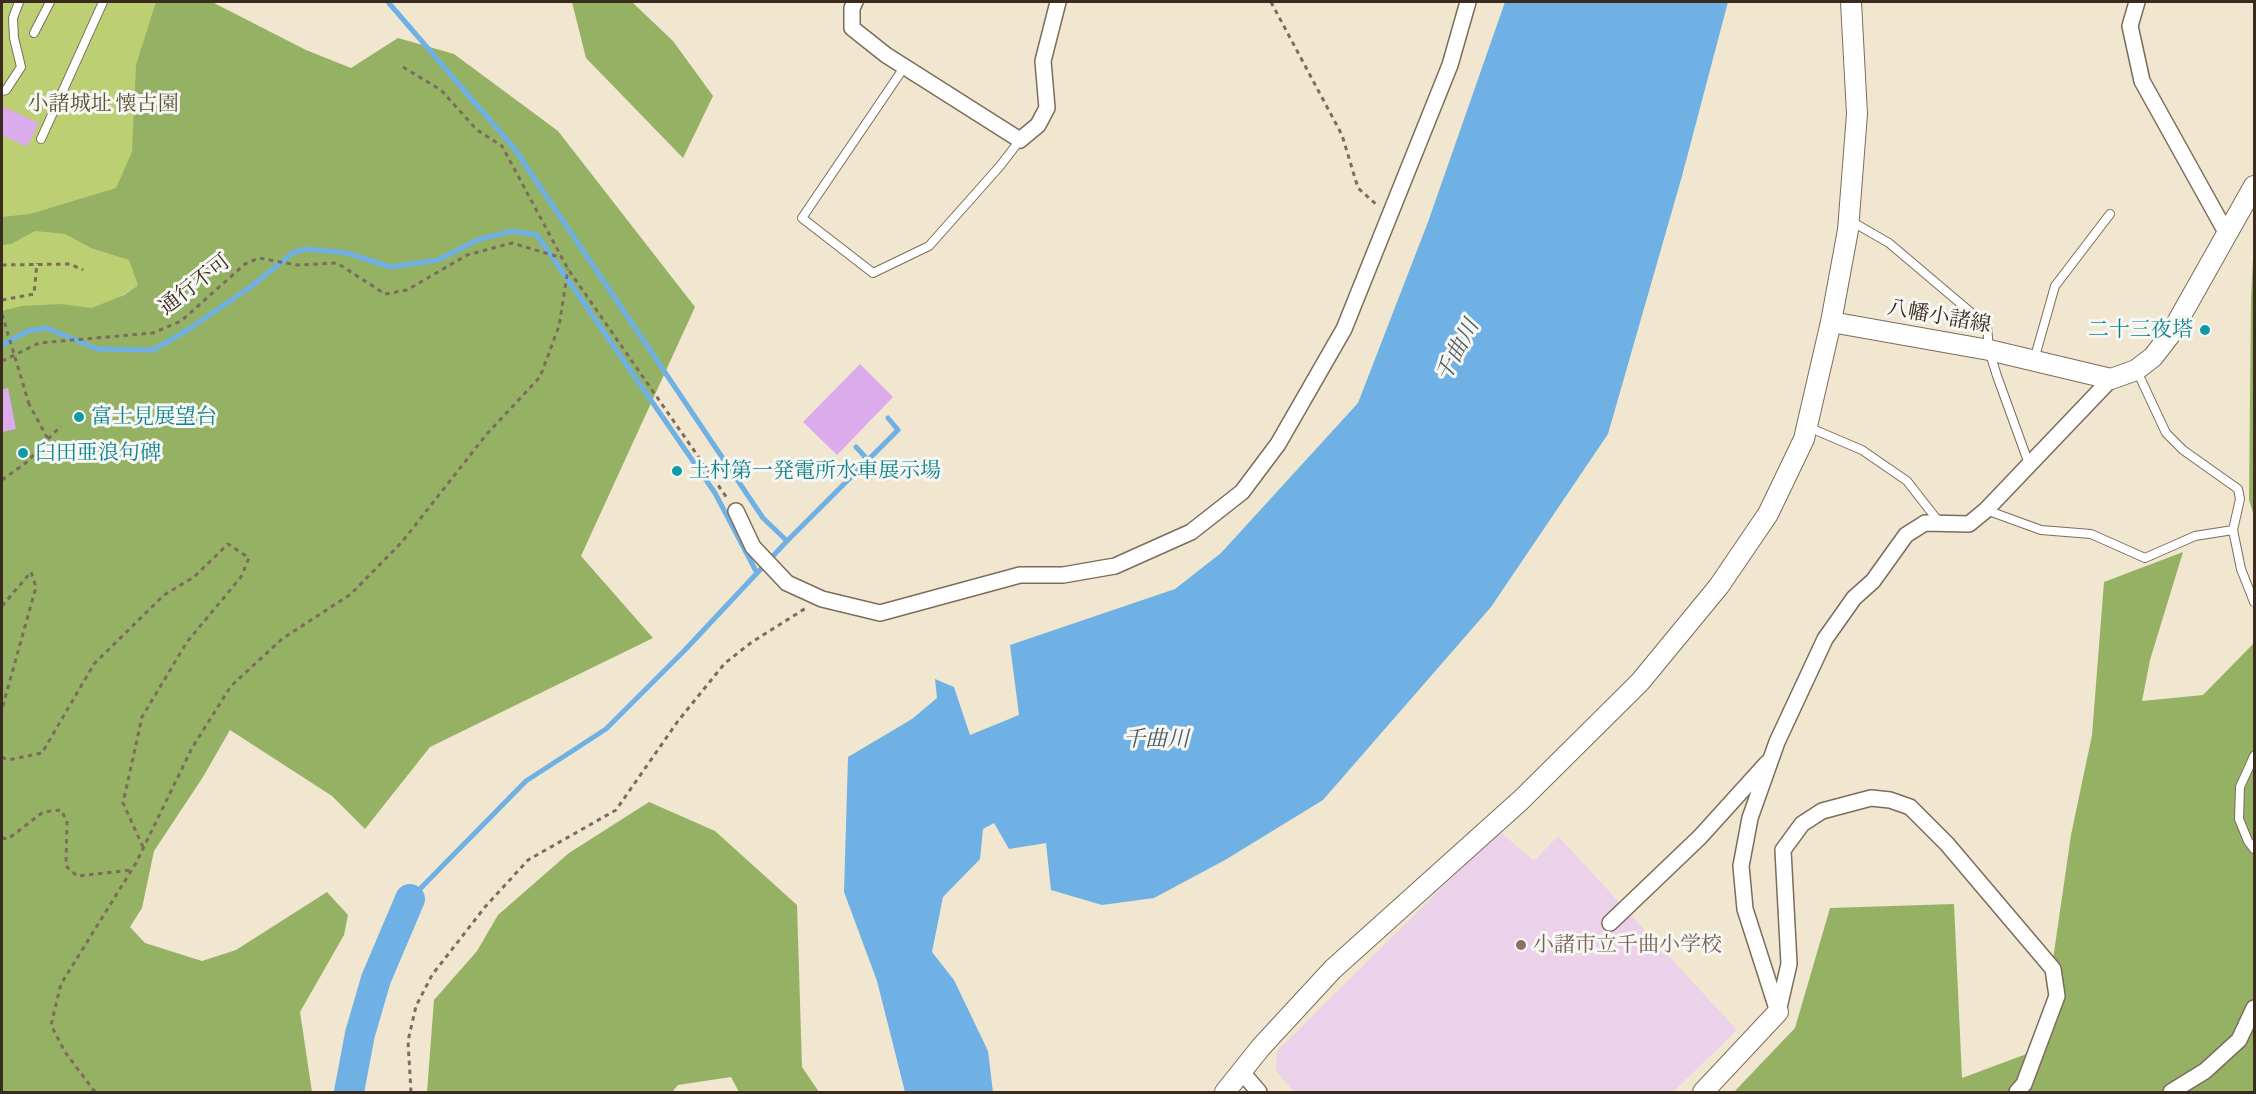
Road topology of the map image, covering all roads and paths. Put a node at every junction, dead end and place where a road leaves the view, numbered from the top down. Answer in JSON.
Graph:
{"nodes":[{"id":1,"x":19,"y":2,"type":"edge"},
{"id":2,"x":50,"y":2,"type":"edge"},
{"id":3,"x":103,"y":2,"type":"edge"},
{"id":4,"x":855,"y":2,"type":"edge"},
{"id":5,"x":1058,"y":2,"type":"edge"},
{"id":6,"x":1271,"y":2,"type":"edge"},
{"id":7,"x":1468,"y":2,"type":"edge"},
{"id":8,"x":1851,"y":2,"type":"edge"},
{"id":9,"x":2137,"y":2,"type":"edge"},
{"id":10,"x":34,"y":33,"type":"dead end"},
{"id":11,"x":905,"y":66,"type":"junction"},
{"id":12,"x":403,"y":67,"type":"dead end"},
{"id":13,"x":2,"y":91,"type":"edge"},
{"id":14,"x":41,"y":139,"type":"dead end"},
{"id":15,"x":1020,"y":140,"type":"junction"},
{"id":16,"x":2254,"y":186,"type":"edge"},
{"id":17,"x":2110,"y":214,"type":"dead end"},
{"id":18,"x":1391,"y":217,"type":"junction"},
{"id":19,"x":1848,"y":219,"type":"junction"},
{"id":20,"x":2227,"y":234,"type":"junction"},
{"id":21,"x":562,"y":258,"type":"junction"},
{"id":22,"x":37,"y":263,"type":"junction"},
{"id":23,"x":2,"y":266,"type":"edge"},
{"id":24,"x":568,"y":269,"type":"junction"},
{"id":25,"x":83,"y":270,"type":"dead end"},
{"id":26,"x":2,"y":300,"type":"edge"},
{"id":27,"x":2,"y":314,"type":"edge"},
{"id":28,"x":1831,"y":322,"type":"junction"},
{"id":29,"x":1989,"y":350,"type":"junction"},
{"id":30,"x":2,"y":361,"type":"edge"},
{"id":31,"x":2033,"y":362,"type":"junction"},
{"id":32,"x":2136,"y":370,"type":"junction"},
{"id":33,"x":2111,"y":379,"type":"junction"},
{"id":34,"x":61,"y":426,"type":"dead end"},
{"id":35,"x":1807,"y":427,"type":"junction"},
{"id":36,"x":48,"y":439,"type":"junction"},
{"id":37,"x":2029,"y":464,"type":"junction"},
{"id":38,"x":2,"y":480,"type":"edge"},
{"id":39,"x":1986,"y":510,"type":"junction"},
{"id":40,"x":736,"y":512,"type":"joint"},
{"id":41,"x":1940,"y":524,"type":"junction"},
{"id":42,"x":2233,"y":530,"type":"junction"},
{"id":43,"x":822,"y":599,"type":"junction"},
{"id":44,"x":2254,"y":602,"type":"edge"},
{"id":45,"x":2,"y":606,"type":"edge"},
{"id":46,"x":2,"y":708,"type":"edge"},
{"id":47,"x":2254,"y":756,"type":"edge"},
{"id":48,"x":2,"y":757,"type":"edge"},
{"id":49,"x":1771,"y":759,"type":"junction"},
{"id":50,"x":2,"y":838,"type":"edge"},
{"id":51,"x":143,"y":848,"type":"junction"},
{"id":52,"x":2254,"y":849,"type":"edge"},
{"id":53,"x":131,"y":870,"type":"junction"},
{"id":54,"x":1610,"y":923,"type":"dead end"},
{"id":55,"x":2254,"y":1008,"type":"edge"},
{"id":56,"x":1778,"y":1012,"type":"junction"},
{"id":57,"x":1241,"y":1071,"type":"junction"},
{"id":58,"x":95,"y":1092,"type":"edge"},
{"id":59,"x":411,"y":1092,"type":"edge"},
{"id":60,"x":1225,"y":1092,"type":"edge"},
{"id":61,"x":1258,"y":1092,"type":"edge"},
{"id":62,"x":1703,"y":1092,"type":"edge"},
{"id":63,"x":2017,"y":1092,"type":"edge"},
{"id":64,"x":2171,"y":1092,"type":"edge"}],
"edges":[{"from":1,"to":13,"type":"lane"},
{"from":2,"to":10,"type":"lane"},
{"from":3,"to":14,"type":"lane"},
{"from":4,"to":11,"type":"street"},
{"from":5,"to":15,"type":"street"},
{"from":6,"to":18,"type":"path"},
{"from":7,"to":18,"type":"street"},
{"from":8,"to":19,"type":"street"},
{"from":9,"to":20,"type":"street"},
{"from":11,"to":15,"type":"street"},
{"from":11,"to":15,"type":"lane"},
{"from":12,"to":21,"type":"path"},
{"from":16,"to":20,"type":"street"},
{"from":17,"to":31,"type":"lane"},
{"from":18,"to":43,"type":"street"},
{"from":19,"to":28,"type":"street"},
{"from":19,"to":29,"type":"lane"},
{"from":20,"to":32,"type":"street"},
{"from":21,"to":24,"type":"path"},
{"from":21,"to":30,"type":"path","name":"通行不可"},
{"from":22,"to":23,"type":"path"},
{"from":22,"to":25,"type":"path"},
{"from":22,"to":26,"type":"path"},
{"from":24,"to":40,"type":"path"},
{"from":24,"to":51,"type":"path"},
{"from":27,"to":36,"type":"path","bridge":true},
{"from":28,"to":29,"type":"street","name":"八幡小諸線"},
{"from":28,"to":35,"type":"street"},
{"from":29,"to":31,"type":"street","name":"八幡小諸線"},
{"from":29,"to":37,"type":"lane"},
{"from":31,"to":33,"type":"street","name":"八幡小諸線"},
{"from":32,"to":33,"type":"street"},
{"from":32,"to":42,"type":"lane"},
{"from":33,"to":37,"type":"street"},
{"from":34,"to":36,"type":"path"},
{"from":35,"to":41,"type":"lane"},
{"from":35,"to":57,"type":"street"},
{"from":36,"to":38,"type":"path"},
{"from":37,"to":39,"type":"street"},
{"from":39,"to":41,"type":"street"},
{"from":39,"to":42,"type":"lane"},
{"from":40,"to":43,"type":"street"},
{"from":41,"to":49,"type":"street"},
{"from":42,"to":44,"type":"lane"},
{"from":43,"to":59,"type":"path"},
{"from":45,"to":46,"type":"path"},
{"from":47,"to":52,"type":"lane"},
{"from":48,"to":51,"type":"path"},
{"from":49,"to":54,"type":"street"},
{"from":49,"to":56,"type":"street"},
{"from":50,"to":53,"type":"path"},
{"from":51,"to":53,"type":"path"},
{"from":53,"to":58,"type":"path"},
{"from":55,"to":64,"type":"street"},
{"from":56,"to":62,"type":"street"},
{"from":56,"to":63,"type":"street"},
{"from":57,"to":60,"type":"street"},
{"from":57,"to":61,"type":"street"}]}
